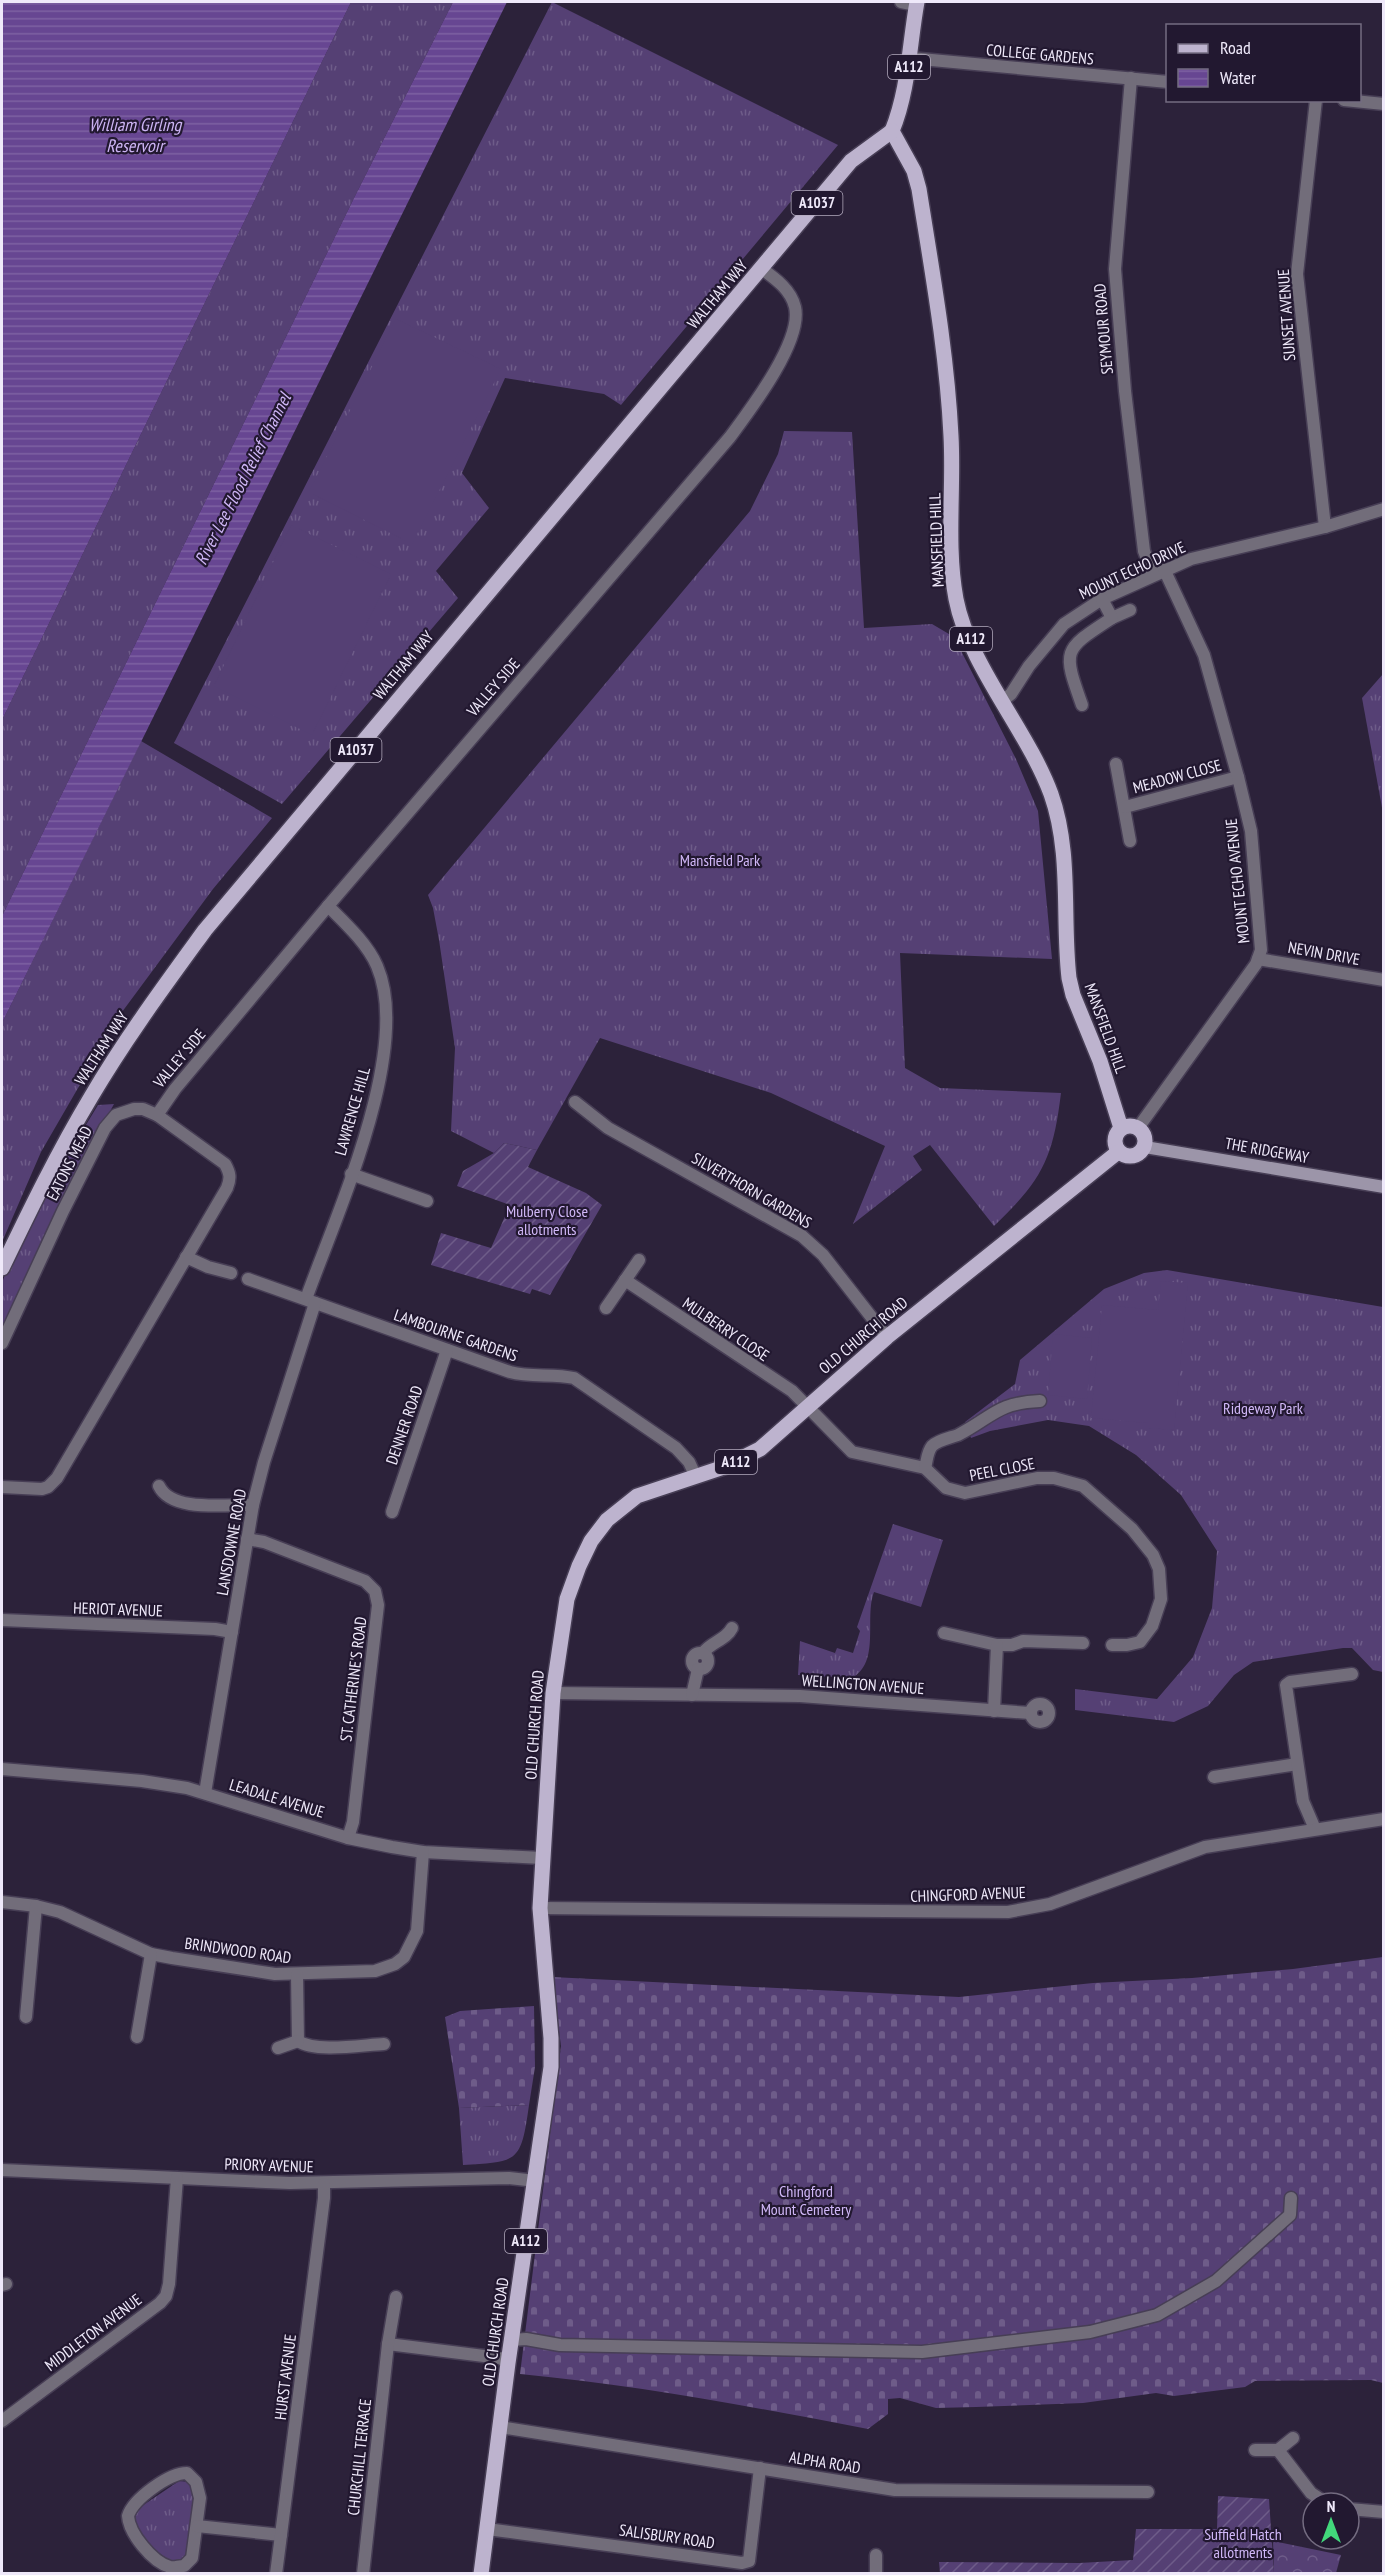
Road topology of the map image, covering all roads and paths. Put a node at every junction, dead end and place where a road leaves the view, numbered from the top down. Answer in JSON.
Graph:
{"nodes":[{"id":1,"x":911,"y":3,"type":"edge"},
{"id":2,"x":910,"y":58,"type":"junction"},
{"id":3,"x":1131,"y":78,"type":"junction"},
{"id":4,"x":1166,"y":82,"type":"edge"},
{"id":5,"x":1316,"y":102,"type":"edge"},
{"id":6,"x":1361,"y":102,"type":"edge"},
{"id":7,"x":1383,"y":104,"type":"edge"},
{"id":8,"x":892,"y":131,"type":"junction"},
{"id":9,"x":762,"y":269,"type":"junction"},
{"id":10,"x":1383,"y":509,"type":"edge"},
{"id":11,"x":1325,"y":527,"type":"junction"},
{"id":12,"x":1159,"y":572,"type":"junction"},
{"id":13,"x":1102,"y":598,"type":"junction"},
{"id":14,"x":1130,"y":610,"type":"dead end"},
{"id":15,"x":1112,"y":618,"type":"junction"},
{"id":16,"x":1002,"y":701,"type":"junction"},
{"id":17,"x":1082,"y":705,"type":"dead end"},
{"id":18,"x":1116,"y":764,"type":"dead end"},
{"id":19,"x":1238,"y":777,"type":"junction"},
{"id":20,"x":1125,"y":807,"type":"junction"},
{"id":21,"x":1130,"y":841,"type":"dead end"},
{"id":22,"x":328,"y":906,"type":"junction"},
{"id":23,"x":1258,"y":959,"type":"junction"},
{"id":24,"x":1383,"y":980,"type":"edge"},
{"id":25,"x":575,"y":1102,"type":"dead end"},
{"id":26,"x":157,"y":1114,"type":"junction"},
{"id":27,"x":1121,"y":1128,"type":"junction"},
{"id":28,"x":1138,"y":1128,"type":"junction"},
{"id":29,"x":1145,"y":1147,"type":"junction"},
{"id":30,"x":1118,"y":1152,"type":"junction"},
{"id":31,"x":351,"y":1174,"type":"junction"},
{"id":32,"x":1383,"y":1187,"type":"edge"},
{"id":33,"x":428,"y":1201,"type":"dead end"},
{"id":34,"x":186,"y":1257,"type":"junction"},
{"id":35,"x":639,"y":1260,"type":"dead end"},
{"id":36,"x":2,"y":1268,"type":"edge"},
{"id":37,"x":231,"y":1273,"type":"dead end"},
{"id":38,"x":248,"y":1279,"type":"dead end"},
{"id":39,"x":625,"y":1280,"type":"junction"},
{"id":40,"x":310,"y":1301,"type":"junction"},
{"id":41,"x":606,"y":1308,"type":"dead end"},
{"id":42,"x":887,"y":1337,"type":"junction"},
{"id":43,"x":2,"y":1343,"type":"edge"},
{"id":44,"x":447,"y":1350,"type":"junction"},
{"id":45,"x":1040,"y":1401,"type":"dead end"},
{"id":46,"x":807,"y":1405,"type":"junction"},
{"id":47,"x":925,"y":1468,"type":"junction"},
{"id":48,"x":696,"y":1477,"type":"junction"},
{"id":49,"x":159,"y":1486,"type":"dead end"},
{"id":50,"x":2,"y":1487,"type":"edge"},
{"id":51,"x":253,"y":1505,"type":"junction"},
{"id":52,"x":392,"y":1512,"type":"dead end"},
{"id":53,"x":247,"y":1539,"type":"junction"},
{"id":54,"x":2,"y":1620,"type":"edge"},
{"id":55,"x":732,"y":1628,"type":"dead end"},
{"id":56,"x":232,"y":1632,"type":"junction"},
{"id":57,"x":944,"y":1633,"type":"dead end"},
{"id":58,"x":1083,"y":1643,"type":"dead end"},
{"id":59,"x":997,"y":1645,"type":"junction"},
{"id":60,"x":1113,"y":1645,"type":"dead end"},
{"id":61,"x":1352,"y":1674,"type":"dead end"},
{"id":62,"x":553,"y":1693,"type":"junction"},
{"id":63,"x":692,"y":1695,"type":"junction"},
{"id":64,"x":994,"y":1711,"type":"junction"},
{"id":65,"x":1030,"y":1713,"type":"dead end"},
{"id":66,"x":1297,"y":1764,"type":"junction"},
{"id":67,"x":2,"y":1769,"type":"edge"},
{"id":68,"x":1214,"y":1777,"type":"dead end"},
{"id":69,"x":205,"y":1793,"type":"junction"},
{"id":70,"x":1383,"y":1819,"type":"edge"},
{"id":71,"x":1315,"y":1829,"type":"junction"},
{"id":72,"x":348,"y":1838,"type":"junction"},
{"id":73,"x":423,"y":1852,"type":"junction"},
{"id":74,"x":542,"y":1858,"type":"junction"},
{"id":75,"x":2,"y":1902,"type":"edge"},
{"id":76,"x":36,"y":1906,"type":"junction"},
{"id":77,"x":540,"y":1908,"type":"junction"},
{"id":78,"x":151,"y":1954,"type":"junction"},
{"id":79,"x":297,"y":1975,"type":"junction"},
{"id":80,"x":26,"y":2017,"type":"dead end"},
{"id":81,"x":137,"y":2037,"type":"dead end"},
{"id":82,"x":298,"y":2041,"type":"junction"},
{"id":83,"x":384,"y":2044,"type":"dead end"},
{"id":84,"x":278,"y":2048,"type":"dead end"},
{"id":85,"x":2,"y":2170,"type":"edge"},
{"id":86,"x":177,"y":2178,"type":"junction"},
{"id":87,"x":536,"y":2181,"type":"junction"},
{"id":88,"x":324,"y":2184,"type":"junction"},
{"id":89,"x":1291,"y":2198,"type":"dead end"},
{"id":90,"x":396,"y":2296,"type":"dead end"},
{"id":91,"x":512,"y":2340,"type":"junction"},
{"id":92,"x":388,"y":2344,"type":"junction"},
{"id":93,"x":508,"y":2362,"type":"junction"},
{"id":94,"x":2,"y":2421,"type":"edge"},
{"id":95,"x":500,"y":2427,"type":"junction"},
{"id":96,"x":1293,"y":2438,"type":"dead end"},
{"id":97,"x":1255,"y":2450,"type":"dead end"},
{"id":98,"x":1278,"y":2451,"type":"junction"},
{"id":99,"x":760,"y":2468,"type":"junction"},
{"id":100,"x":1309,"y":2491,"type":"edge"},
{"id":101,"x":1148,"y":2492,"type":"dead end"},
{"id":102,"x":1361,"y":2510,"type":"edge"},
{"id":103,"x":1383,"y":2512,"type":"edge"},
{"id":104,"x":197,"y":2526,"type":"junction"},
{"id":105,"x":487,"y":2529,"type":"junction"},
{"id":106,"x":281,"y":2535,"type":"junction"},
{"id":107,"x":876,"y":2555,"type":"dead end"},
{"id":108,"x":276,"y":2574,"type":"edge"},
{"id":109,"x":363,"y":2574,"type":"edge"},
{"id":110,"x":481,"y":2574,"type":"edge"},
{"id":111,"x":876,"y":2574,"type":"edge"}],
"edges":[{"from":1,"to":2,"type":"main road","number":"A112"},
{"from":2,"to":3,"type":"street","name":"COLLEGE GARDENS"},
{"from":2,"to":8,"type":"main road","number":"A112"},
{"from":3,"to":4,"type":"street","name":"COLLEGE GARDENS"},
{"from":3,"to":12,"type":"street","name":"SEYMOUR ROAD"},
{"from":5,"to":11,"type":"street","name":"SUNSET AVENUE"},
{"from":6,"to":7,"type":"street"},
{"from":8,"to":9,"type":"main road","name":"WALTHAM WAY","number":"A1037"},
{"from":8,"to":16,"type":"main road","name":"MANSFIELD HILL","number":"A112"},
{"from":9,"to":22,"type":"street","name":"VALLEY SIDE"},
{"from":9,"to":36,"type":"main road","name":"WALTHAM WAY","number":"A1037"},
{"from":10,"to":11,"type":"street","name":"MOUNT ECHO DRIVE"},
{"from":11,"to":12,"type":"street","name":"MOUNT ECHO DRIVE"},
{"from":12,"to":13,"type":"street","name":"MOUNT ECHO DRIVE"},
{"from":12,"to":19,"type":"street","name":"MOUNT ECHO AVENUE"},
{"from":13,"to":15,"type":"street"},
{"from":13,"to":16,"type":"street","name":"MOUNT ECHO DRIVE"},
{"from":14,"to":15,"type":"street"},
{"from":15,"to":17,"type":"street"},
{"from":16,"to":27,"type":"main road","name":"MANSFIELD HILL","number":"A112"},
{"from":18,"to":20,"type":"street","name":"MEADOW CLOSE"},
{"from":19,"to":20,"type":"street","name":"MEADOW CLOSE"},
{"from":19,"to":23,"type":"street","name":"MOUNT ECHO AVENUE"},
{"from":20,"to":21,"type":"street","name":"MEADOW CLOSE"},
{"from":22,"to":26,"type":"street","name":"VALLEY SIDE"},
{"from":22,"to":31,"type":"street","name":"LAWRENCE HILL"},
{"from":23,"to":24,"type":"street","name":"NEVIN DRIVE"},
{"from":23,"to":28,"type":"street","name":"MOUNT ECHO AVENUE"},
{"from":25,"to":42,"type":"street","name":"SILVERTHORN GARDENS"},
{"from":26,"to":34,"type":"street","name":"EATONS MEAD"},
{"from":26,"to":43,"type":"street","name":"EATONS MEAD"},
{"from":27,"to":28,"type":"main road"},
{"from":27,"to":30,"type":"main road","number":"A112"},
{"from":28,"to":29,"type":"main road"},
{"from":29,"to":30,"type":"main road"},
{"from":29,"to":32,"type":"main road","name":"THE RIDGEWAY"},
{"from":30,"to":42,"type":"main road","name":"OLD CHURCH ROAD","number":"A112"},
{"from":31,"to":33,"type":"street"},
{"from":31,"to":40,"type":"street","name":"LAWRENCE HILL"},
{"from":34,"to":37,"type":"street"},
{"from":34,"to":50,"type":"street","name":"EATONS MEAD"},
{"from":35,"to":39,"type":"street"},
{"from":38,"to":40,"type":"street","name":"LAMBOURNE GARDENS"},
{"from":39,"to":41,"type":"street"},
{"from":39,"to":46,"type":"street","name":"MULBERRY CLOSE"},
{"from":40,"to":44,"type":"street","name":"LAMBOURNE GARDENS"},
{"from":40,"to":51,"type":"street","name":"LANSDOWNE ROAD"},
{"from":42,"to":46,"type":"main road","name":"OLD CHURCH ROAD","number":"A112"},
{"from":44,"to":48,"type":"street","name":"LAMBOURNE GARDENS"},
{"from":44,"to":52,"type":"street","name":"DENNER ROAD"},
{"from":45,"to":47,"type":"street"},
{"from":46,"to":47,"type":"street"},
{"from":46,"to":48,"type":"main road","name":"OLD CHURCH ROAD","number":"A112"},
{"from":47,"to":60,"type":"street","name":"PEEL CLOSE"},
{"from":48,"to":62,"type":"main road","name":"OLD CHURCH ROAD","number":"A112"},
{"from":49,"to":51,"type":"street"},
{"from":51,"to":53,"type":"street","name":"LANSDOWNE ROAD"},
{"from":53,"to":56,"type":"street","name":"LANSDOWNE ROAD"},
{"from":53,"to":72,"type":"street","name":"ST. CATHERINE'S ROAD"},
{"from":54,"to":56,"type":"street","name":"HERIOT AVENUE"},
{"from":55,"to":63,"type":"street"},
{"from":56,"to":69,"type":"street","name":"LANSDOWNE ROAD"},
{"from":57,"to":59,"type":"street"},
{"from":58,"to":59,"type":"street"},
{"from":59,"to":64,"type":"street"},
{"from":61,"to":66,"type":"street"},
{"from":62,"to":63,"type":"street","name":"WELLINGTON AVENUE"},
{"from":62,"to":74,"type":"main road","name":"OLD CHURCH ROAD","number":"A112"},
{"from":63,"to":64,"type":"street","name":"WELLINGTON AVENUE"},
{"from":64,"to":65,"type":"street","name":"WELLINGTON AVENUE"},
{"from":66,"to":68,"type":"street"},
{"from":66,"to":71,"type":"street"},
{"from":67,"to":69,"type":"street","name":"LEADALE AVENUE"},
{"from":69,"to":72,"type":"street","name":"LEADALE AVENUE"},
{"from":70,"to":71,"type":"street","name":"CHINGFORD AVENUE"},
{"from":71,"to":77,"type":"street","name":"CHINGFORD AVENUE"},
{"from":72,"to":73,"type":"street","name":"LEADALE AVENUE"},
{"from":73,"to":74,"type":"street","name":"LEADALE AVENUE"},
{"from":73,"to":79,"type":"street","name":"BRINDWOOD ROAD"},
{"from":74,"to":77,"type":"main road","name":"OLD CHURCH ROAD","number":"A112"},
{"from":75,"to":76,"type":"street","name":"BRINDWOOD ROAD"},
{"from":76,"to":78,"type":"street","name":"BRINDWOOD ROAD"},
{"from":76,"to":80,"type":"street"},
{"from":77,"to":87,"type":"main road","name":"OLD CHURCH ROAD","number":"A112"},
{"from":78,"to":79,"type":"street","name":"BRINDWOOD ROAD"},
{"from":78,"to":81,"type":"street"},
{"from":79,"to":82,"type":"street"},
{"from":82,"to":83,"type":"street"},
{"from":82,"to":84,"type":"street"},
{"from":85,"to":86,"type":"street","name":"PRIORY AVENUE"},
{"from":86,"to":88,"type":"street","name":"PRIORY AVENUE"},
{"from":86,"to":94,"type":"street","name":"MIDDLETON AVENUE"},
{"from":87,"to":88,"type":"street","name":"PRIORY AVENUE"},
{"from":87,"to":91,"type":"main road","name":"OLD CHURCH ROAD","number":"A112"},
{"from":88,"to":106,"type":"street","name":"HURST AVENUE"},
{"from":89,"to":91,"type":"street"},
{"from":90,"to":92,"type":"street","name":"CHURCHILL TERRACE"},
{"from":91,"to":93,"type":"main road","name":"OLD CHURCH ROAD","number":"A112"},
{"from":92,"to":93,"type":"street"},
{"from":92,"to":109,"type":"street","name":"CHURCHILL TERRACE"},
{"from":93,"to":95,"type":"main road","name":"OLD CHURCH ROAD","number":"A112"},
{"from":95,"to":99,"type":"street","name":"ALPHA ROAD"},
{"from":95,"to":105,"type":"main road","name":"OLD CHURCH ROAD","number":"A112"},
{"from":96,"to":98,"type":"street"},
{"from":97,"to":98,"type":"street"},
{"from":98,"to":100,"type":"street"},
{"from":99,"to":101,"type":"street","name":"ALPHA ROAD"},
{"from":99,"to":105,"type":"street","name":"SALISBURY ROAD"},
{"from":102,"to":103,"type":"street"},
{"from":104,"to":104,"type":"street"},
{"from":104,"to":106,"type":"street"},
{"from":105,"to":110,"type":"main road","name":"OLD CHURCH ROAD","number":"A112"},
{"from":106,"to":108,"type":"street","name":"HURST AVENUE"},
{"from":107,"to":111,"type":"street"}]}
